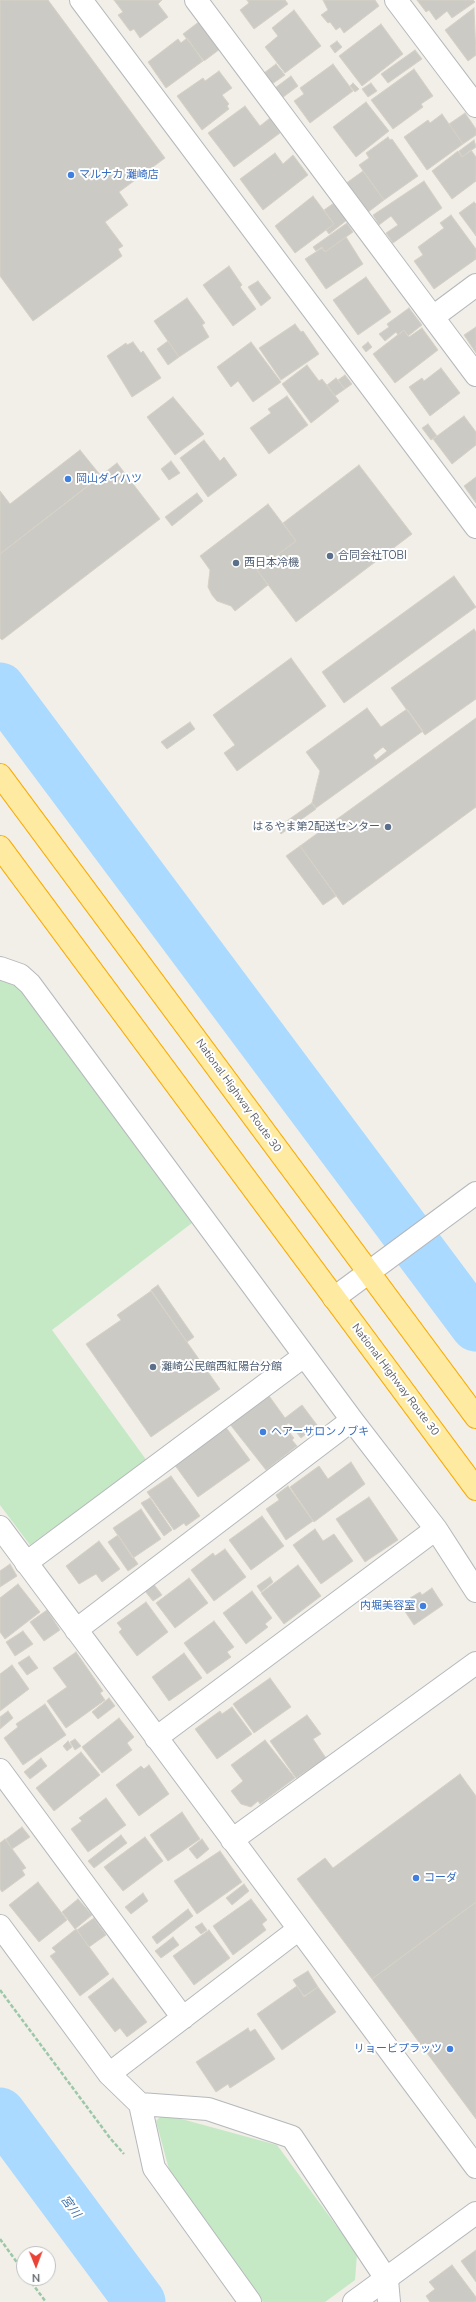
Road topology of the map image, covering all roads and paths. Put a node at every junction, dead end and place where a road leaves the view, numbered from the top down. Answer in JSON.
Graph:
{"nodes":[{"id":1,"x":81,"y":0,"type":"edge"},
{"id":2,"x":196,"y":0,"type":"edge"},
{"id":3,"x":396,"y":0,"type":"edge"},
{"id":4,"x":476,"y":106,"type":"edge"},
{"id":5,"x":476,"y":285,"type":"edge"},
{"id":6,"x":432,"y":317,"type":"junction"},
{"id":7,"x":476,"y":375,"type":"edge"},
{"id":8,"x":476,"y":527,"type":"edge"},
{"id":9,"x":0,"y":775,"type":"edge"},
{"id":10,"x":0,"y":847,"type":"edge"},
{"id":11,"x":0,"y":968,"type":"edge"},
{"id":12,"x":476,"y":1193,"type":"edge"},
{"id":13,"x":368,"y":1272,"type":"junction"},
{"id":14,"x":334,"y":1298,"type":"junction"},
{"id":15,"x":304,"y":1356,"type":"junction"},
{"id":16,"x":476,"y":1417,"type":"edge"},
{"id":17,"x":352,"y":1420,"type":"junction"},
{"id":18,"x":476,"y":1489,"type":"edge"},
{"id":19,"x":0,"y":1527,"type":"edge"},
{"id":20,"x":436,"y":1530,"type":"junction"},
{"id":21,"x":26,"y":1563,"type":"junction"},
{"id":22,"x":476,"y":1591,"type":"edge"},
{"id":23,"x":76,"y":1630,"type":"junction"},
{"id":24,"x":476,"y":1663,"type":"edge"},
{"id":25,"x":156,"y":1738,"type":"junction"},
{"id":26,"x":0,"y":1770,"type":"edge"},
{"id":27,"x":232,"y":1840,"type":"junction"},
{"id":28,"x":0,"y":1926,"type":"edge"},
{"id":29,"x":299,"y":1929,"type":"junction"},
{"id":30,"x":0,"y":1990,"type":"edge"},
{"id":31,"x":183,"y":2018,"type":"junction"},
{"id":32,"x":109,"y":2074,"type":"junction"},
{"id":33,"x":140,"y":2104,"type":"junction"},
{"id":34,"x":476,"y":2167,"type":"edge"},
{"id":35,"x":154,"y":2168,"type":"junction"},
{"id":36,"x":476,"y":2213,"type":"edge"},
{"id":37,"x":0,"y":2239,"type":"edge"},
{"id":38,"x":16,"y":2261,"type":"edge"},
{"id":39,"x":387,"y":2280,"type":"junction"},
{"id":40,"x":34,"y":2286,"type":"edge"},
{"id":41,"x":46,"y":2302,"type":"edge"},
{"id":42,"x":250,"y":2302,"type":"edge"},
{"id":43,"x":354,"y":2302,"type":"edge"},
{"id":44,"x":389,"y":2302,"type":"edge"}],
"edges":[{"from":1,"to":8,"type":"street"},
{"from":2,"to":6,"type":"street"},
{"from":3,"to":4,"type":"street"},
{"from":5,"to":6,"type":"street"},
{"from":6,"to":7,"type":"street"},
{"from":9,"to":13,"type":"highway","name":"National Highway Route 30"},
{"from":10,"to":14,"type":"highway","name":"National Highway Route 30"},
{"from":11,"to":15,"type":"street"},
{"from":12,"to":13,"type":"street"},
{"from":13,"to":14,"type":"street"},
{"from":13,"to":16,"type":"highway","name":"National Highway Route 30"},
{"from":14,"to":18,"type":"highway","name":"National Highway Route 30"},
{"from":15,"to":17,"type":"street"},
{"from":15,"to":21,"type":"street"},
{"from":17,"to":20,"type":"street"},
{"from":17,"to":23,"type":"street"},
{"from":19,"to":21,"type":"street"},
{"from":20,"to":22,"type":"street"},
{"from":20,"to":25,"type":"street"},
{"from":21,"to":23,"type":"street"},
{"from":23,"to":25,"type":"street"},
{"from":24,"to":27,"type":"street"},
{"from":25,"to":27,"type":"street"},
{"from":26,"to":31,"type":"street"},
{"from":27,"to":29,"type":"street"},
{"from":28,"to":32,"type":"street"},
{"from":29,"to":31,"type":"street"},
{"from":29,"to":34,"type":"street"},
{"from":30,"to":35,"type":"path"},
{"from":31,"to":32,"type":"street"},
{"from":32,"to":33,"type":"street"},
{"from":33,"to":35,"type":"street"},
{"from":33,"to":39,"type":"street"},
{"from":35,"to":42,"type":"street"},
{"from":36,"to":39,"type":"street"},
{"from":37,"to":38,"type":"path"},
{"from":39,"to":43,"type":"street"},
{"from":39,"to":44,"type":"street"},
{"from":40,"to":41,"type":"path"}]}
